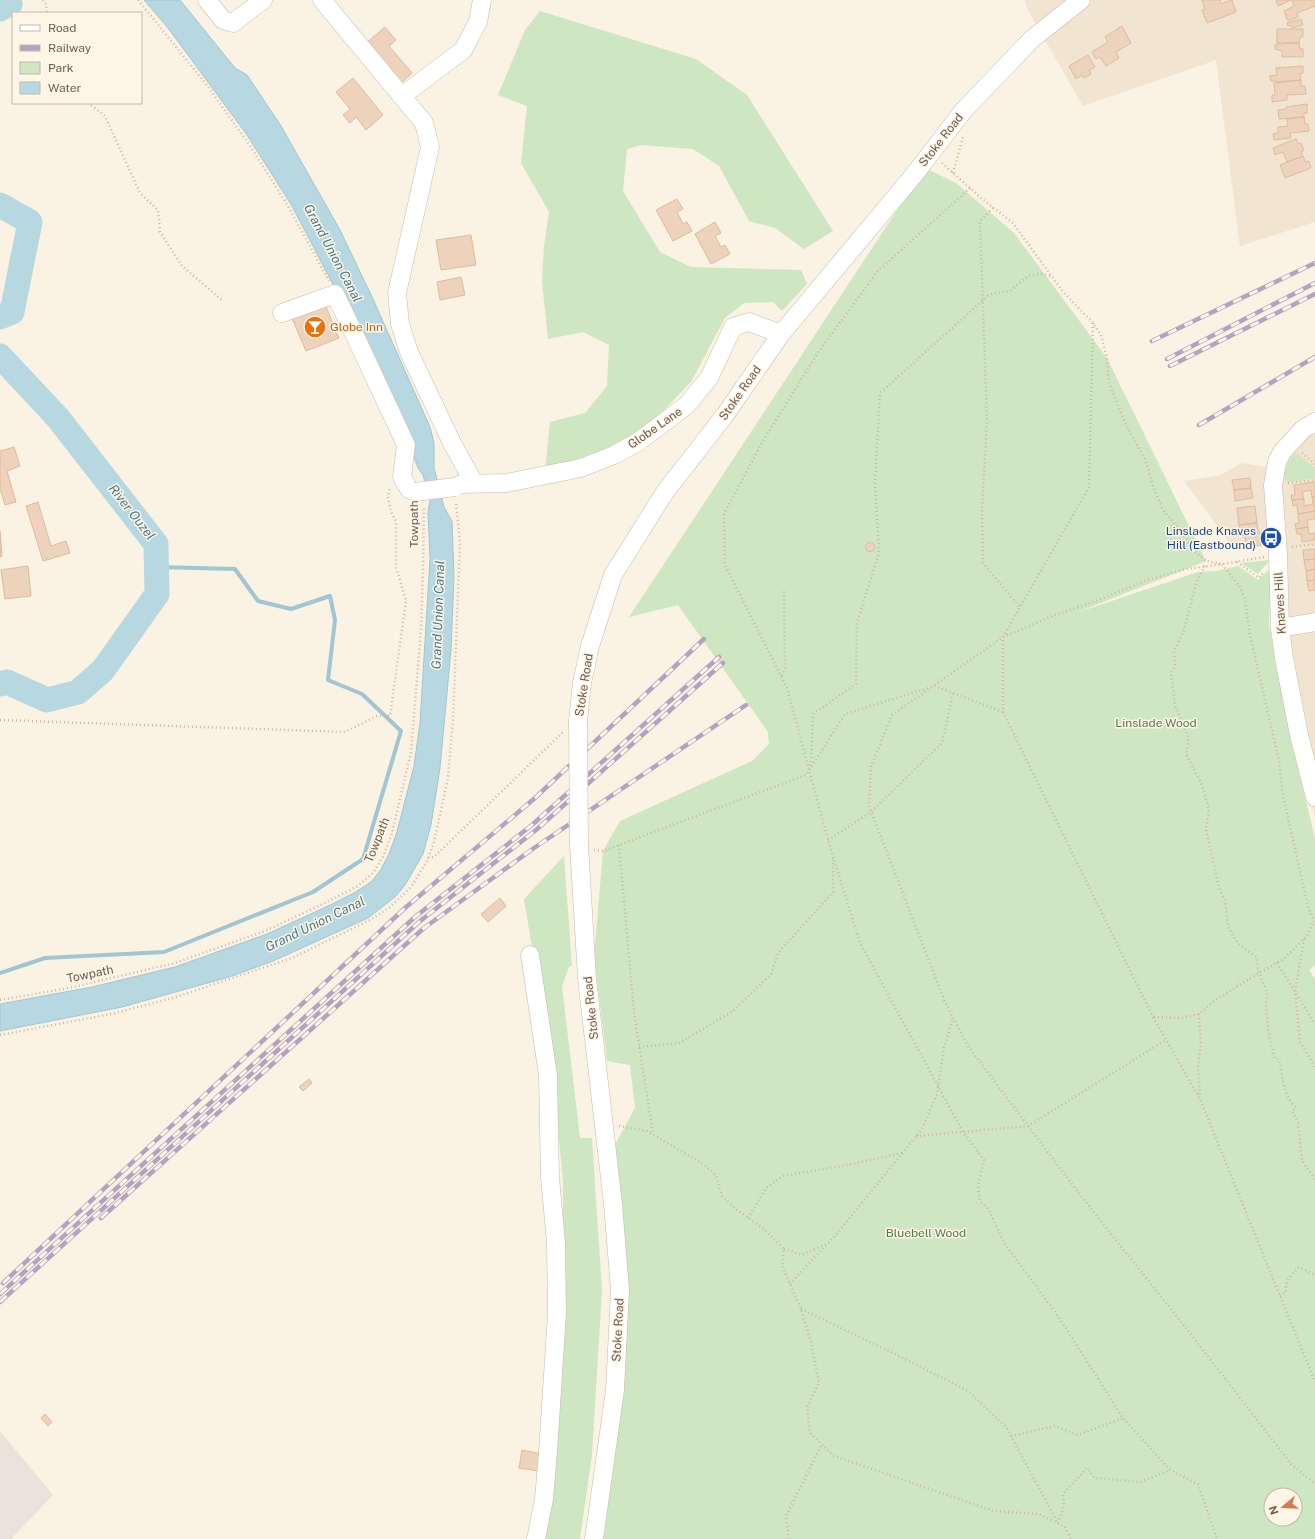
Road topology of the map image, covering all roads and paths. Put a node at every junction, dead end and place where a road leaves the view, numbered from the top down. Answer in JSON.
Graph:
{"nodes":[{"id":1,"x":43,"y":0,"type":"edge"},
{"id":2,"x":138,"y":0,"type":"edge"},
{"id":3,"x":207,"y":0,"type":"edge"},
{"id":4,"x":263,"y":0,"type":"edge"},
{"id":5,"x":322,"y":0,"type":"edge"},
{"id":6,"x":482,"y":0,"type":"edge"},
{"id":7,"x":1081,"y":0,"type":"edge"},
{"id":8,"x":47,"y":12,"type":"edge"},
{"id":9,"x":402,"y":96,"type":"junction"},
{"id":10,"x":89,"y":104,"type":"edge"},
{"id":11,"x":931,"y":153,"type":"junction"},
{"id":12,"x":970,"y":188,"type":"junction"},
{"id":13,"x":993,"y":208,"type":"junction"},
{"id":14,"x":1050,"y":276,"type":"junction"},
{"id":15,"x":335,"y":294,"type":"junction"},
{"id":16,"x":223,"y":301,"type":"dead end"},
{"id":17,"x":982,"y":301,"type":"junction"},
{"id":18,"x":282,"y":313,"type":"dead end"},
{"id":19,"x":1093,"y":323,"type":"junction"},
{"id":20,"x":781,"y":334,"type":"junction"},
{"id":21,"x":1315,"y":422,"type":"edge"},
{"id":22,"x":402,"y":477,"type":"junction"},
{"id":23,"x":1315,"y":480,"type":"edge"},
{"id":24,"x":464,"y":484,"type":"junction"},
{"id":25,"x":1273,"y":485,"type":"junction"},
{"id":26,"x":420,"y":498,"type":"junction"},
{"id":27,"x":1315,"y":544,"type":"edge"},
{"id":28,"x":1272,"y":553,"type":"junction"},
{"id":29,"x":1237,"y":562,"type":"junction"},
{"id":30,"x":1222,"y":564,"type":"junction"},
{"id":31,"x":1205,"y":566,"type":"junction"},
{"id":32,"x":1267,"y":567,"type":"dead end"},
{"id":33,"x":784,"y":590,"type":"dead end"},
{"id":34,"x":1020,"y":607,"type":"junction"},
{"id":35,"x":1315,"y":622,"type":"edge"},
{"id":36,"x":1280,"y":628,"type":"junction"},
{"id":37,"x":1003,"y":637,"type":"junction"},
{"id":38,"x":782,"y":677,"type":"junction"},
{"id":39,"x":934,"y":686,"type":"junction"},
{"id":40,"x":953,"y":693,"type":"junction"},
{"id":41,"x":1003,"y":712,"type":"junction"},
{"id":42,"x":0,"y":720,"type":"edge"},
{"id":43,"x":578,"y":720,"type":"junction"},
{"id":44,"x":810,"y":768,"type":"junction"},
{"id":45,"x":1315,"y":797,"type":"edge"},
{"id":46,"x":871,"y":812,"type":"junction"},
{"id":47,"x":828,"y":840,"type":"junction"},
{"id":48,"x":619,"y":845,"type":"junction"},
{"id":49,"x":579,"y":846,"type":"junction"},
{"id":50,"x":833,"y":856,"type":"junction"},
{"id":51,"x":428,"y":858,"type":"junction"},
{"id":52,"x":1315,"y":921,"type":"edge"},
{"id":53,"x":1304,"y":939,"type":"junction"},
{"id":54,"x":530,"y":955,"type":"dead end"},
{"id":55,"x":1277,"y":963,"type":"junction"},
{"id":56,"x":1259,"y":973,"type":"junction"},
{"id":57,"x":1295,"y":992,"type":"junction"},
{"id":58,"x":0,"y":1000,"type":"edge"},
{"id":59,"x":1199,"y":1014,"type":"junction"},
{"id":60,"x":1154,"y":1017,"type":"junction"},
{"id":61,"x":953,"y":1018,"type":"junction"},
{"id":62,"x":1315,"y":1024,"type":"edge"},
{"id":63,"x":0,"y":1035,"type":"edge"},
{"id":64,"x":1166,"y":1040,"type":"junction"},
{"id":65,"x":639,"y":1047,"type":"junction"},
{"id":66,"x":1315,"y":1067,"type":"edge"},
{"id":67,"x":938,"y":1087,"type":"junction"},
{"id":68,"x":1200,"y":1099,"type":"junction"},
{"id":69,"x":1028,"y":1126,"type":"junction"},
{"id":70,"x":628,"y":1128,"type":"dead end"},
{"id":71,"x":963,"y":1132,"type":"junction"},
{"id":72,"x":653,"y":1135,"type":"junction"},
{"id":73,"x":916,"y":1136,"type":"junction"},
{"id":74,"x":902,"y":1152,"type":"junction"},
{"id":75,"x":1315,"y":1179,"type":"edge"},
{"id":76,"x":748,"y":1218,"type":"junction"},
{"id":77,"x":830,"y":1242,"type":"junction"},
{"id":78,"x":784,"y":1249,"type":"junction"},
{"id":79,"x":1315,"y":1275,"type":"edge"},
{"id":80,"x":790,"y":1284,"type":"junction"},
{"id":81,"x":1280,"y":1296,"type":"junction"},
{"id":82,"x":801,"y":1309,"type":"junction"},
{"id":83,"x":1315,"y":1382,"type":"edge"},
{"id":84,"x":1123,"y":1418,"type":"junction"},
{"id":85,"x":1011,"y":1436,"type":"junction"},
{"id":86,"x":822,"y":1444,"type":"junction"},
{"id":87,"x":1170,"y":1470,"type":"junction"},
{"id":88,"x":1315,"y":1484,"type":"edge"},
{"id":89,"x":1058,"y":1524,"type":"junction"},
{"id":90,"x":536,"y":1539,"type":"edge"},
{"id":91,"x":594,"y":1539,"type":"edge"},
{"id":92,"x":789,"y":1539,"type":"edge"},
{"id":93,"x":1072,"y":1539,"type":"edge"},
{"id":94,"x":1217,"y":1539,"type":"edge"}],
"edges":[{"from":1,"to":8,"type":"path"},
{"from":2,"to":15,"type":"path"},
{"from":3,"to":4,"type":"street"},
{"from":5,"to":9,"type":"street"},
{"from":6,"to":9,"type":"street"},
{"from":7,"to":11,"type":"street","name":"Stoke Road"},
{"from":9,"to":24,"type":"street"},
{"from":10,"to":16,"type":"path"},
{"from":11,"to":12,"type":"path"},
{"from":11,"to":20,"type":"street","name":"Stoke Road"},
{"from":12,"to":13,"type":"path"},
{"from":12,"to":38,"type":"path"},
{"from":13,"to":14,"type":"path"},
{"from":13,"to":17,"type":"path"},
{"from":14,"to":17,"type":"path"},
{"from":14,"to":19,"type":"path"},
{"from":15,"to":18,"type":"street"},
{"from":15,"to":22,"type":"street"},
{"from":17,"to":34,"type":"path"},
{"from":17,"to":44,"type":"path"},
{"from":19,"to":30,"type":"path"},
{"from":19,"to":34,"type":"path"},
{"from":20,"to":24,"type":"street","name":"Globe Lane"},
{"from":20,"to":43,"type":"street","name":"Stoke Road"},
{"from":21,"to":25,"type":"street","name":"Knaves Hill"},
{"from":22,"to":26,"type":"street"},
{"from":22,"to":42,"type":"path"},
{"from":23,"to":25,"type":"path"},
{"from":24,"to":26,"type":"street","name":"Globe Lane","bridge":true},
{"from":24,"to":51,"type":"path"},
{"from":25,"to":28,"type":"street","name":"Knaves Hill"},
{"from":26,"to":58,"type":"path","name":"Towpath"},
{"from":27,"to":28,"type":"path"},
{"from":28,"to":29,"type":"path"},
{"from":28,"to":36,"type":"street","name":"Knaves Hill"},
{"from":29,"to":30,"type":"path"},
{"from":29,"to":32,"type":"path"},
{"from":30,"to":31,"type":"path"},
{"from":30,"to":52,"type":"path"},
{"from":31,"to":37,"type":"path"},
{"from":31,"to":56,"type":"path"},
{"from":33,"to":38,"type":"path"},
{"from":34,"to":37,"type":"path"},
{"from":35,"to":36,"type":"street"},
{"from":36,"to":45,"type":"street","name":"Knaves Hill"},
{"from":37,"to":39,"type":"path"},
{"from":37,"to":41,"type":"path"},
{"from":38,"to":44,"type":"path"},
{"from":39,"to":40,"type":"path"},
{"from":39,"to":44,"type":"path"},
{"from":39,"to":46,"type":"path"},
{"from":40,"to":41,"type":"path"},
{"from":40,"to":46,"type":"path"},
{"from":41,"to":60,"type":"path"},
{"from":43,"to":49,"type":"street","name":"Stoke Road","bridge":true},
{"from":43,"to":51,"type":"path"},
{"from":44,"to":47,"type":"path"},
{"from":44,"to":48,"type":"path"},
{"from":46,"to":47,"type":"path"},
{"from":46,"to":61,"type":"path"},
{"from":47,"to":50,"type":"path"},
{"from":48,"to":49,"type":"path"},
{"from":48,"to":65,"type":"path"},
{"from":49,"to":91,"type":"street","name":"Stoke Road"},
{"from":50,"to":65,"type":"path"},
{"from":50,"to":67,"type":"path"},
{"from":51,"to":63,"type":"path"},
{"from":52,"to":53,"type":"path"},
{"from":53,"to":55,"type":"path"},
{"from":53,"to":57,"type":"path"},
{"from":54,"to":90,"type":"street"},
{"from":55,"to":56,"type":"path"},
{"from":55,"to":57,"type":"path"},
{"from":56,"to":59,"type":"path"},
{"from":56,"to":75,"type":"path"},
{"from":57,"to":62,"type":"path"},
{"from":57,"to":66,"type":"path"},
{"from":59,"to":60,"type":"path"},
{"from":59,"to":68,"type":"path"},
{"from":60,"to":64,"type":"path"},
{"from":61,"to":67,"type":"path"},
{"from":61,"to":69,"type":"path"},
{"from":64,"to":68,"type":"path"},
{"from":64,"to":69,"type":"path"},
{"from":65,"to":72,"type":"path"},
{"from":67,"to":71,"type":"path"},
{"from":67,"to":73,"type":"path"},
{"from":68,"to":81,"type":"path"},
{"from":69,"to":71,"type":"path"},
{"from":69,"to":88,"type":"path"},
{"from":70,"to":72,"type":"path"},
{"from":71,"to":73,"type":"path"},
{"from":71,"to":84,"type":"path"},
{"from":72,"to":76,"type":"path"},
{"from":73,"to":74,"type":"path"},
{"from":74,"to":76,"type":"path"},
{"from":74,"to":77,"type":"path"},
{"from":76,"to":78,"type":"path"},
{"from":77,"to":78,"type":"path"},
{"from":77,"to":80,"type":"path"},
{"from":78,"to":80,"type":"path"},
{"from":79,"to":81,"type":"path"},
{"from":80,"to":82,"type":"path"},
{"from":81,"to":83,"type":"path"},
{"from":82,"to":85,"type":"path"},
{"from":82,"to":86,"type":"path"},
{"from":84,"to":85,"type":"path"},
{"from":84,"to":87,"type":"path"},
{"from":85,"to":89,"type":"path"},
{"from":86,"to":89,"type":"path"},
{"from":86,"to":92,"type":"path"},
{"from":87,"to":89,"type":"path"},
{"from":87,"to":94,"type":"path"},
{"from":89,"to":93,"type":"path"}]}
